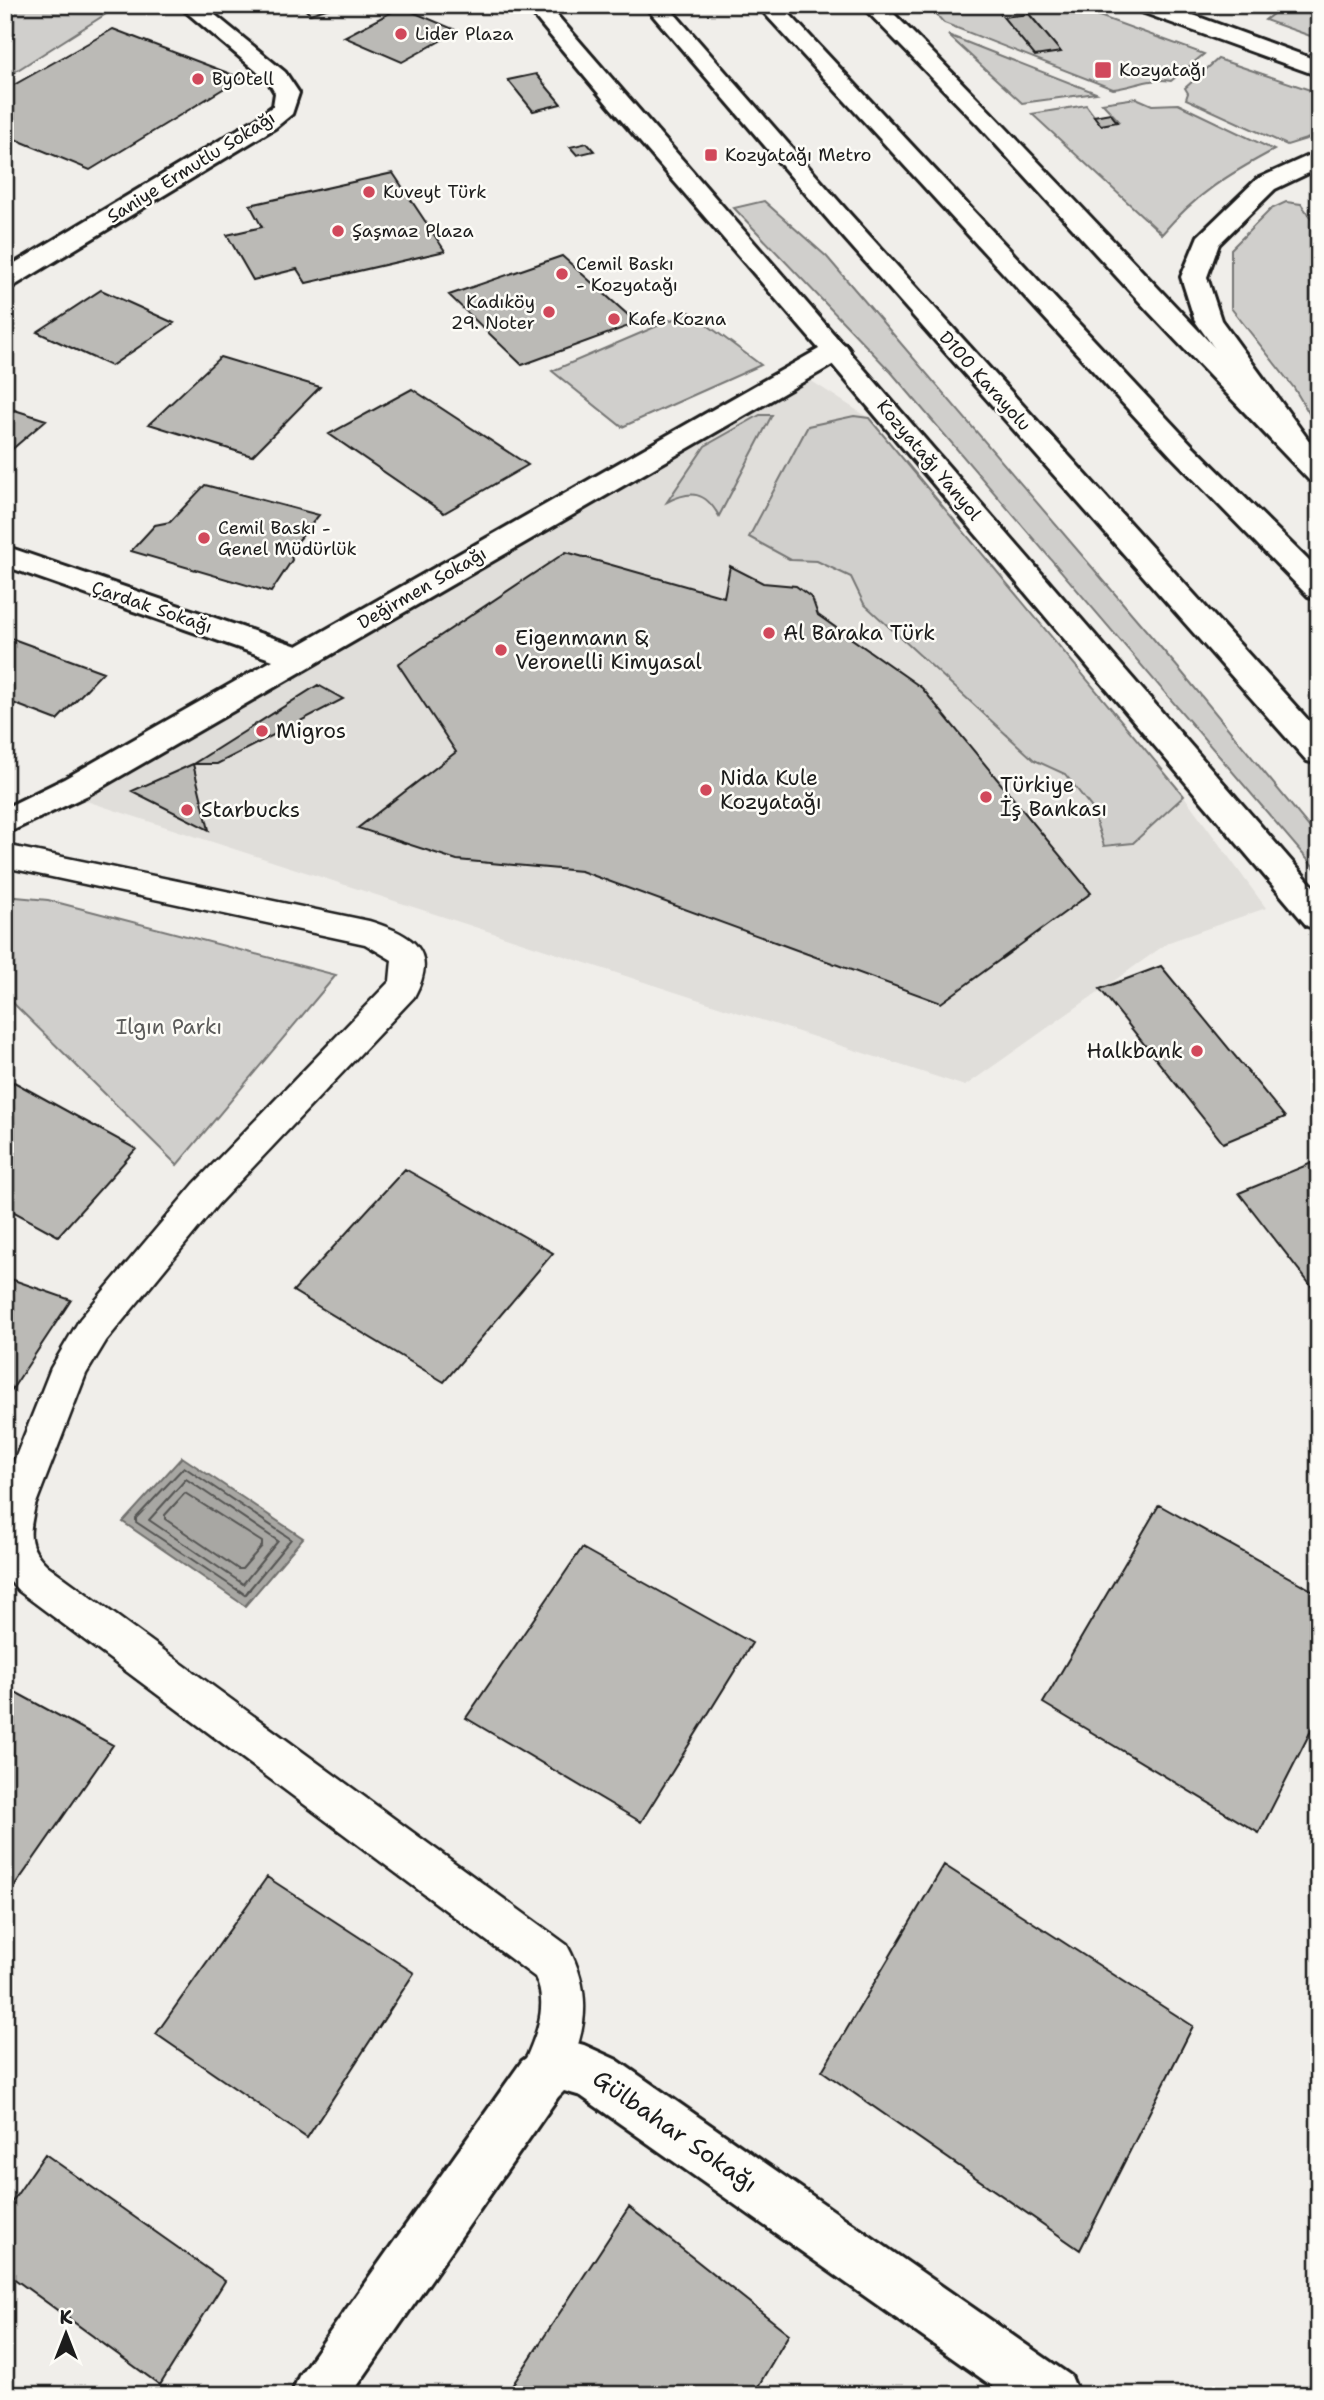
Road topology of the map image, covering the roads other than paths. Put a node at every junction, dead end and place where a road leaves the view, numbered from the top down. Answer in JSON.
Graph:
{"nodes":[{"id":1,"x":189,"y":5,"type":"edge"},
{"id":2,"x":536,"y":5,"type":"edge"},
{"id":3,"x":655,"y":5,"type":"edge"},
{"id":4,"x":768,"y":5,"type":"edge"},
{"id":5,"x":872,"y":5,"type":"edge"},
{"id":6,"x":1144,"y":5,"type":"edge"},
{"id":7,"x":1318,"y":69,"type":"edge"},
{"id":8,"x":1319,"y":158,"type":"edge"},
{"id":9,"x":5,"y":280,"type":"edge"},
{"id":10,"x":836,"y":351,"type":"junction"},
{"id":11,"x":1319,"y":474,"type":"edge"},
{"id":12,"x":5,"y":555,"type":"edge"},
{"id":13,"x":1319,"y":589,"type":"edge"},
{"id":14,"x":299,"y":658,"type":"junction"},
{"id":15,"x":1319,"y":753,"type":"edge"},
{"id":16,"x":5,"y":822,"type":"edge"},
{"id":17,"x":5,"y":856,"type":"edge"},
{"id":18,"x":1319,"y":917,"type":"edge"},
{"id":19,"x":540,"y":2079,"type":"junction"},
{"id":20,"x":318,"y":2395,"type":"edge"},
{"id":21,"x":1052,"y":2395,"type":"edge"}],
"edges":[{"from":1,"to":9,"type":"main road","name":"Saniye Ermutlu Sokağı"},
{"from":2,"to":10,"type":"main road","name":"Kozyatağı Yanyol"},
{"from":3,"to":15,"type":"main road","name":"D100 Karayolu"},
{"from":4,"to":13,"type":"main road"},
{"from":5,"to":11,"type":"main road"},
{"from":6,"to":7,"type":"main road"},
{"from":8,"to":11,"type":"main road"},
{"from":10,"to":14,"type":"main road","name":"Değirmen Sokağı"},
{"from":10,"to":18,"type":"main road","name":"Kozyatağı Yanyol"},
{"from":12,"to":14,"type":"main road","name":"Çardak Sokağı"},
{"from":14,"to":16,"type":"main road","name":"Değirmen Sokağı"},
{"from":17,"to":19,"type":"lane"},
{"from":19,"to":20,"type":"main road"},
{"from":19,"to":21,"type":"main road","name":"Gülbahar Sokağı"}]}
